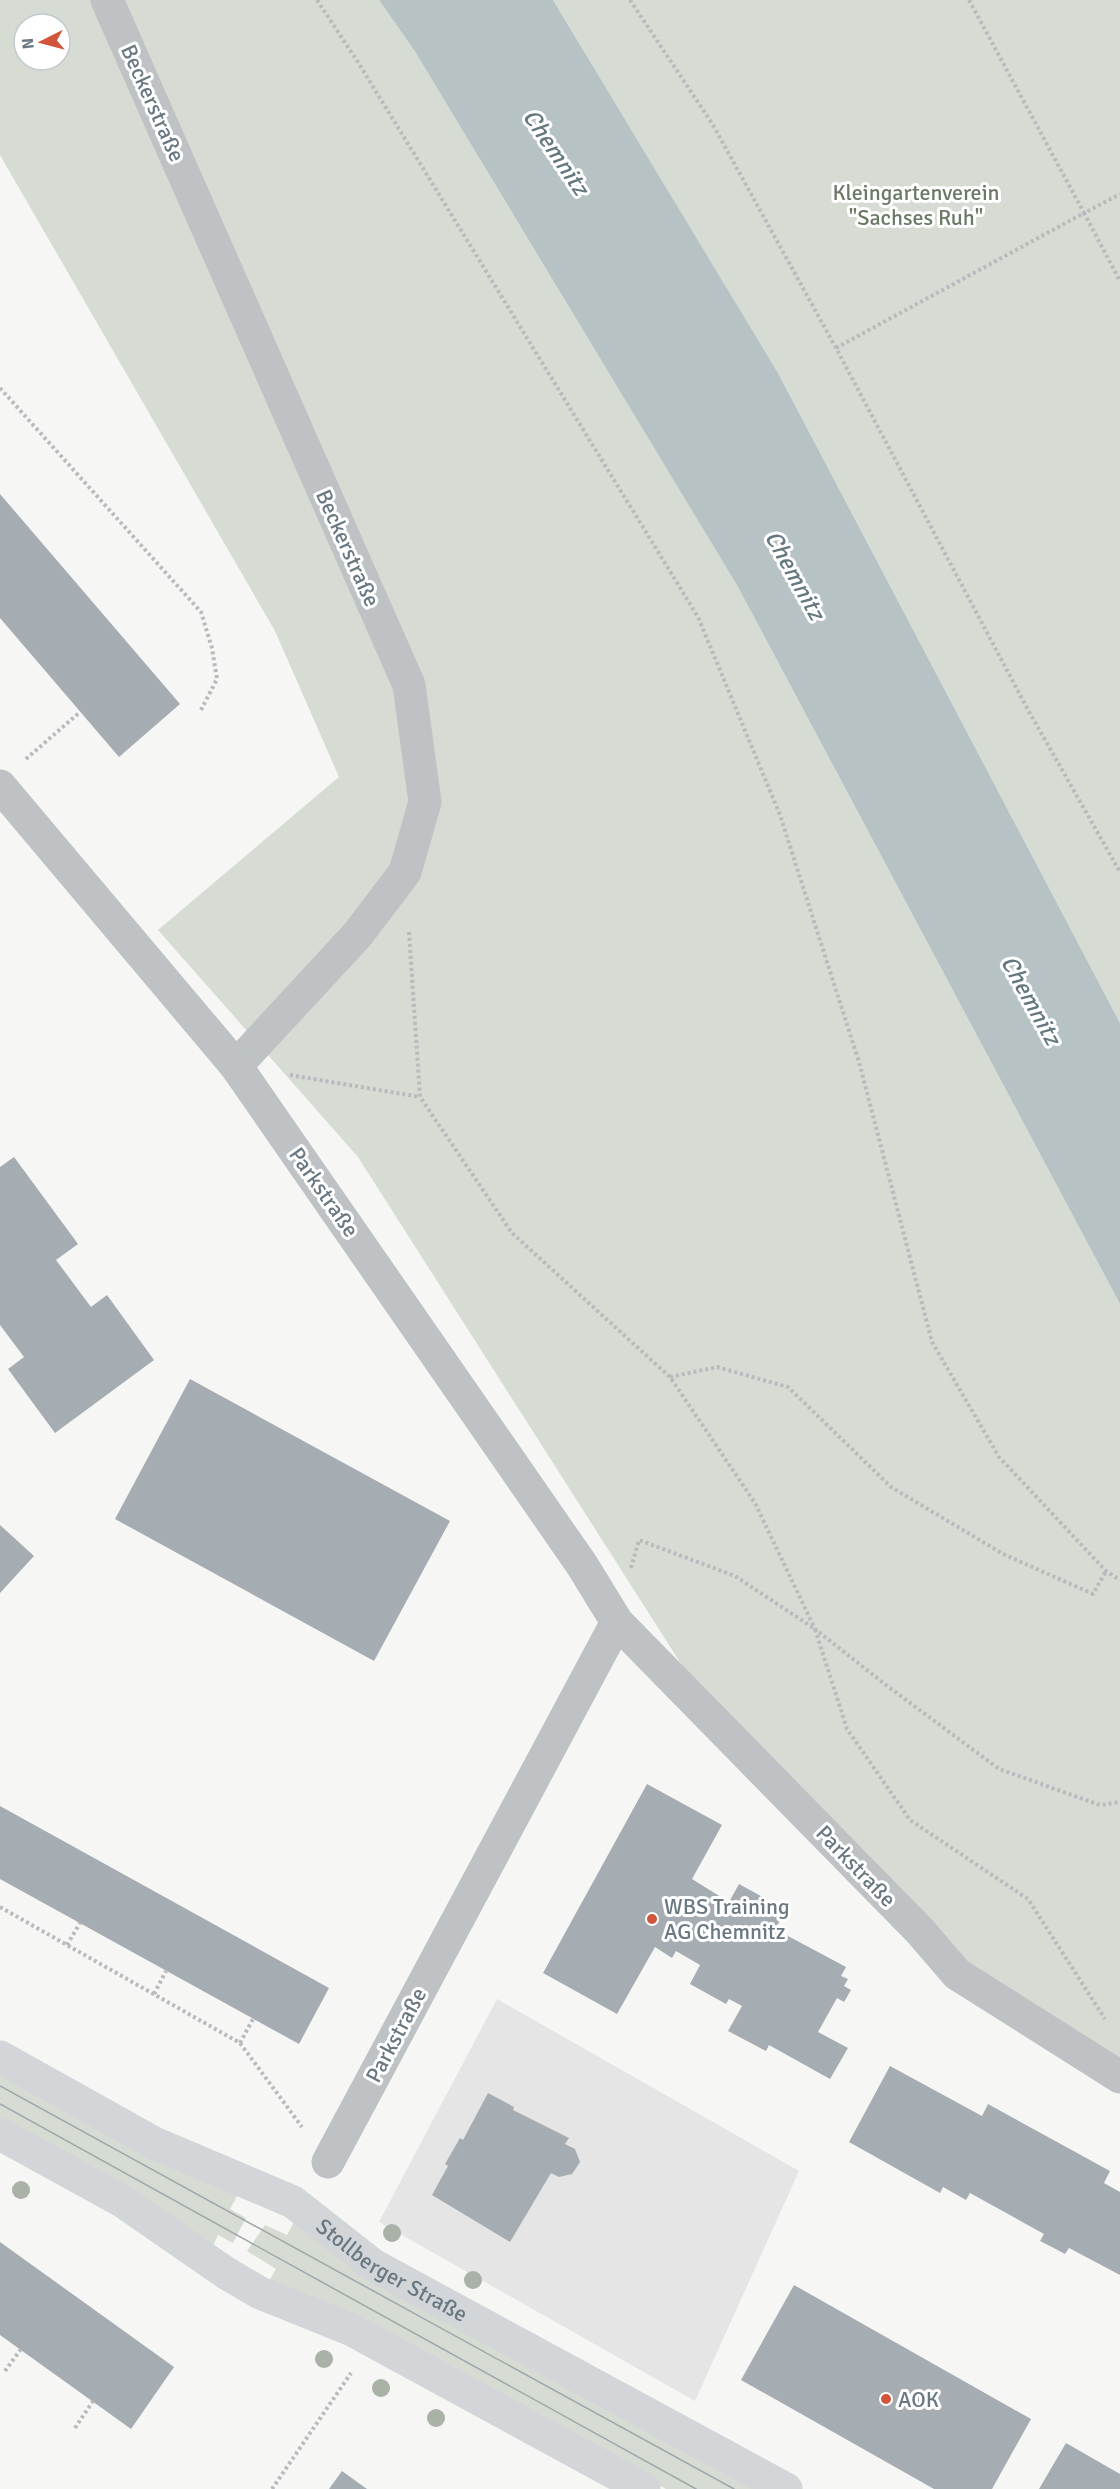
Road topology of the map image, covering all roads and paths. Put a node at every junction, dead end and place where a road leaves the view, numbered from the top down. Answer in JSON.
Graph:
{"nodes":[{"id":1,"x":107,"y":0,"type":"edge"},
{"id":2,"x":317,"y":0,"type":"edge"},
{"id":3,"x":630,"y":0,"type":"edge"},
{"id":4,"x":969,"y":0,"type":"edge"},
{"id":5,"x":1120,"y":194,"type":"edge"},
{"id":6,"x":1084,"y":213,"type":"junction"},
{"id":7,"x":1120,"y":281,"type":"edge"},
{"id":8,"x":836,"y":348,"type":"junction"},
{"id":9,"x":0,"y":387,"type":"edge"},
{"id":10,"x":201,"y":710,"type":"dead end"},
{"id":11,"x":80,"y":711,"type":"dead end"},
{"id":12,"x":9,"y":776,"type":"edge"},
{"id":13,"x":1120,"y":872,"type":"edge"},
{"id":14,"x":409,"y":931,"type":"dead end"},
{"id":15,"x":236,"y":1066,"type":"junction"},
{"id":16,"x":420,"y":1097,"type":"junction"},
{"id":17,"x":670,"y":1377,"type":"junction"},
{"id":18,"x":1106,"y":1571,"type":"junction"},
{"id":19,"x":1120,"y":1580,"type":"edge"},
{"id":20,"x":617,"y":1622,"type":"junction"},
{"id":21,"x":815,"y":1629,"type":"junction"},
{"id":22,"x":1120,"y":1802,"type":"edge"},
{"id":23,"x":0,"y":1907,"type":"edge"},
{"id":24,"x":80,"y":1923,"type":"dead end"},
{"id":25,"x":67,"y":1945,"type":"junction"},
{"id":26,"x":166,"y":1971,"type":"dead end"},
{"id":27,"x":154,"y":1994,"type":"junction"},
{"id":28,"x":253,"y":2019,"type":"dead end"},
{"id":29,"x":240,"y":2043,"type":"junction"},
{"id":30,"x":0,"y":2057,"type":"edge"},
{"id":31,"x":1117,"y":2075,"type":"edge"},
{"id":32,"x":0,"y":2134,"type":"edge"},
{"id":33,"x":328,"y":2162,"type":"joint"},
{"id":34,"x":21,"y":2349,"type":"dead end"},
{"id":35,"x":353,"y":2370,"type":"dead end"},
{"id":36,"x":5,"y":2372,"type":"dead end"},
{"id":37,"x":93,"y":2401,"type":"dead end"},
{"id":38,"x":75,"y":2428,"type":"dead end"},
{"id":39,"x":272,"y":2489,"type":"edge"},
{"id":40,"x":644,"y":2489,"type":"edge"},
{"id":41,"x":786,"y":2489,"type":"edge"}],
"edges":[{"from":1,"to":15,"type":"street","name":"Beckerstraße"},
{"from":2,"to":18,"type":"path"},
{"from":3,"to":8,"type":"path"},
{"from":4,"to":6,"type":"path"},
{"from":5,"to":6,"type":"path"},
{"from":6,"to":7,"type":"path"},
{"from":6,"to":8,"type":"path"},
{"from":8,"to":13,"type":"path"},
{"from":9,"to":10,"type":"path"},
{"from":11,"to":12,"type":"path"},
{"from":12,"to":15,"type":"street","name":"Parkstraße"},
{"from":14,"to":16,"type":"path"},
{"from":15,"to":16,"type":"path"},
{"from":15,"to":20,"type":"street","name":"Parkstraße"},
{"from":16,"to":17,"type":"path"},
{"from":17,"to":18,"type":"path"},
{"from":17,"to":21,"type":"path"},
{"from":18,"to":19,"type":"path"},
{"from":20,"to":21,"type":"path"},
{"from":20,"to":31,"type":"street","name":"Parkstraße"},
{"from":20,"to":33,"type":"street","name":"Parkstraße"},
{"from":21,"to":22,"type":"path"},
{"from":21,"to":31,"type":"path"},
{"from":23,"to":25,"type":"path"},
{"from":24,"to":25,"type":"path"},
{"from":25,"to":27,"type":"path"},
{"from":26,"to":27,"type":"path"},
{"from":27,"to":29,"type":"path"},
{"from":28,"to":29,"type":"path"},
{"from":29,"to":33,"type":"path"},
{"from":30,"to":41,"type":"main road","name":"Stollberger Straße"},
{"from":32,"to":40,"type":"main road"},
{"from":34,"to":36,"type":"path"},
{"from":35,"to":39,"type":"path"},
{"from":37,"to":38,"type":"path"}]}
